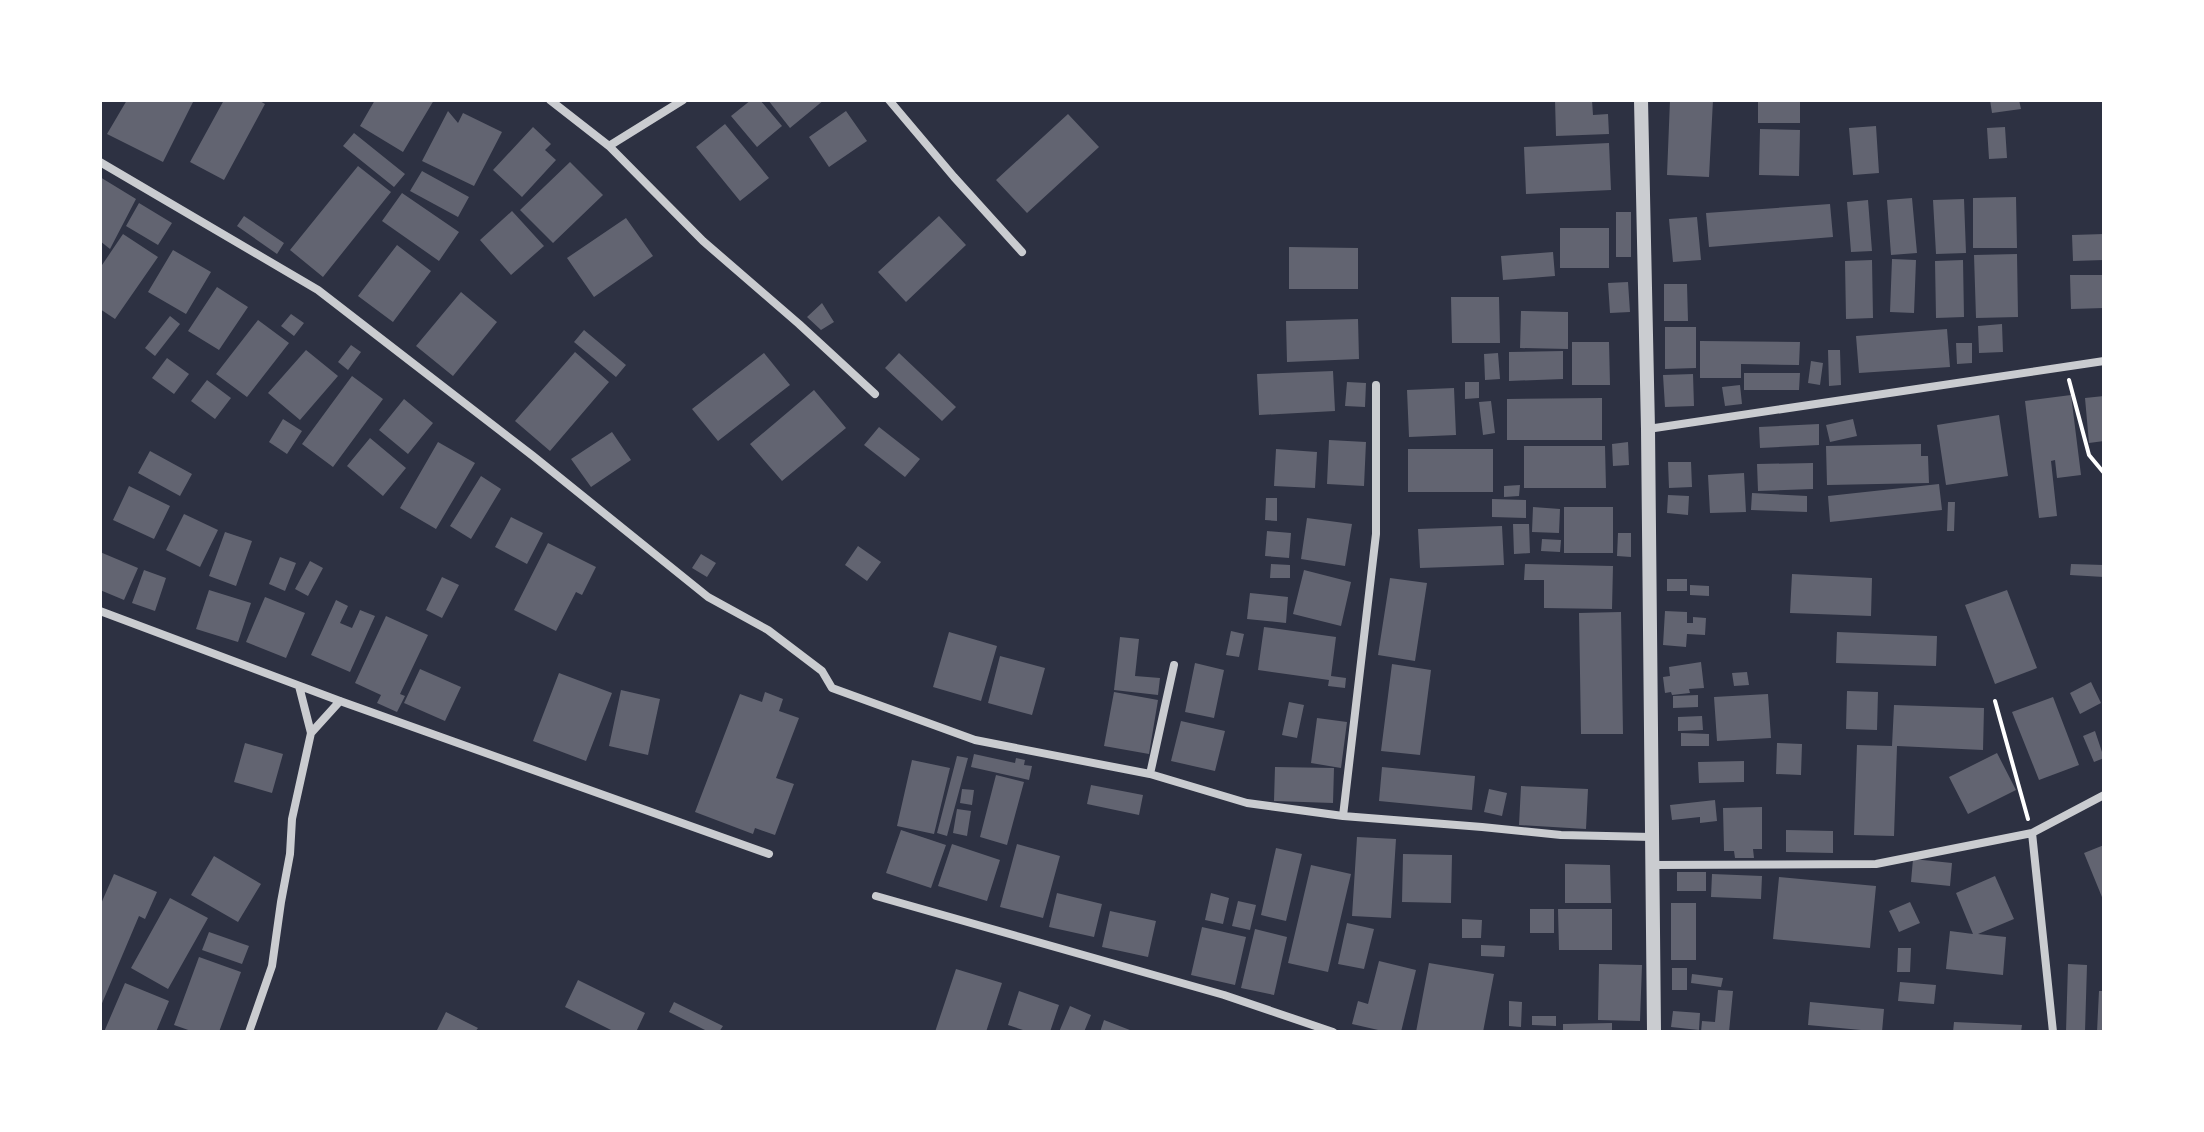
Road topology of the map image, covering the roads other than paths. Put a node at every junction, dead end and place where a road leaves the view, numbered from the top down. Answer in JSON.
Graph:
{"nodes":[{"id":1,"x":550,"y":100,"type":"edge"},
{"id":2,"x":683,"y":100,"type":"edge"},
{"id":3,"x":889,"y":100,"type":"edge"},
{"id":4,"x":1641,"y":100,"type":"edge"},
{"id":5,"x":609,"y":146,"type":"junction"},
{"id":6,"x":100,"y":162,"type":"edge"},
{"id":7,"x":1022,"y":252,"type":"dead end"},
{"id":8,"x":2104,"y":361,"type":"edge"},
{"id":9,"x":1376,"y":385,"type":"dead end"},
{"id":10,"x":875,"y":394,"type":"dead end"},
{"id":11,"x":1648,"y":429,"type":"junction"},
{"id":12,"x":100,"y":611,"type":"edge"},
{"id":13,"x":1174,"y":665,"type":"dead end"},
{"id":14,"x":299,"y":686,"type":"junction"},
{"id":15,"x":340,"y":701,"type":"junction"},
{"id":16,"x":311,"y":733,"type":"junction"},
{"id":17,"x":1150,"y":774,"type":"junction"},
{"id":18,"x":2104,"y":795,"type":"edge"},
{"id":19,"x":1343,"y":816,"type":"junction"},
{"id":20,"x":2032,"y":833,"type":"junction"},
{"id":21,"x":1652,"y":837,"type":"junction"},
{"id":22,"x":769,"y":854,"type":"dead end"},
{"id":23,"x":1651,"y":865,"type":"junction"},
{"id":24,"x":876,"y":896,"type":"dead end"},
{"id":25,"x":249,"y":1032,"type":"edge"},
{"id":26,"x":1333,"y":1032,"type":"edge"},
{"id":27,"x":1654,"y":1032,"type":"edge"},
{"id":28,"x":2053,"y":1032,"type":"edge"}],
"edges":[{"from":1,"to":5,"type":"street"},
{"from":2,"to":5,"type":"street"},
{"from":3,"to":7,"type":"street"},
{"from":4,"to":11,"type":"street"},
{"from":5,"to":10,"type":"street"},
{"from":6,"to":17,"type":"street"},
{"from":8,"to":11,"type":"street"},
{"from":9,"to":19,"type":"street"},
{"from":11,"to":21,"type":"street"},
{"from":12,"to":14,"type":"street"},
{"from":13,"to":17,"type":"street"},
{"from":14,"to":15,"type":"street"},
{"from":14,"to":16,"type":"street"},
{"from":15,"to":16,"type":"street"},
{"from":15,"to":22,"type":"street"},
{"from":16,"to":25,"type":"street"},
{"from":17,"to":19,"type":"street"},
{"from":18,"to":20,"type":"street"},
{"from":19,"to":21,"type":"street"},
{"from":20,"to":23,"type":"street"},
{"from":20,"to":28,"type":"street"},
{"from":21,"to":23,"type":"street"},
{"from":23,"to":27,"type":"street"},
{"from":24,"to":26,"type":"street"}]}
